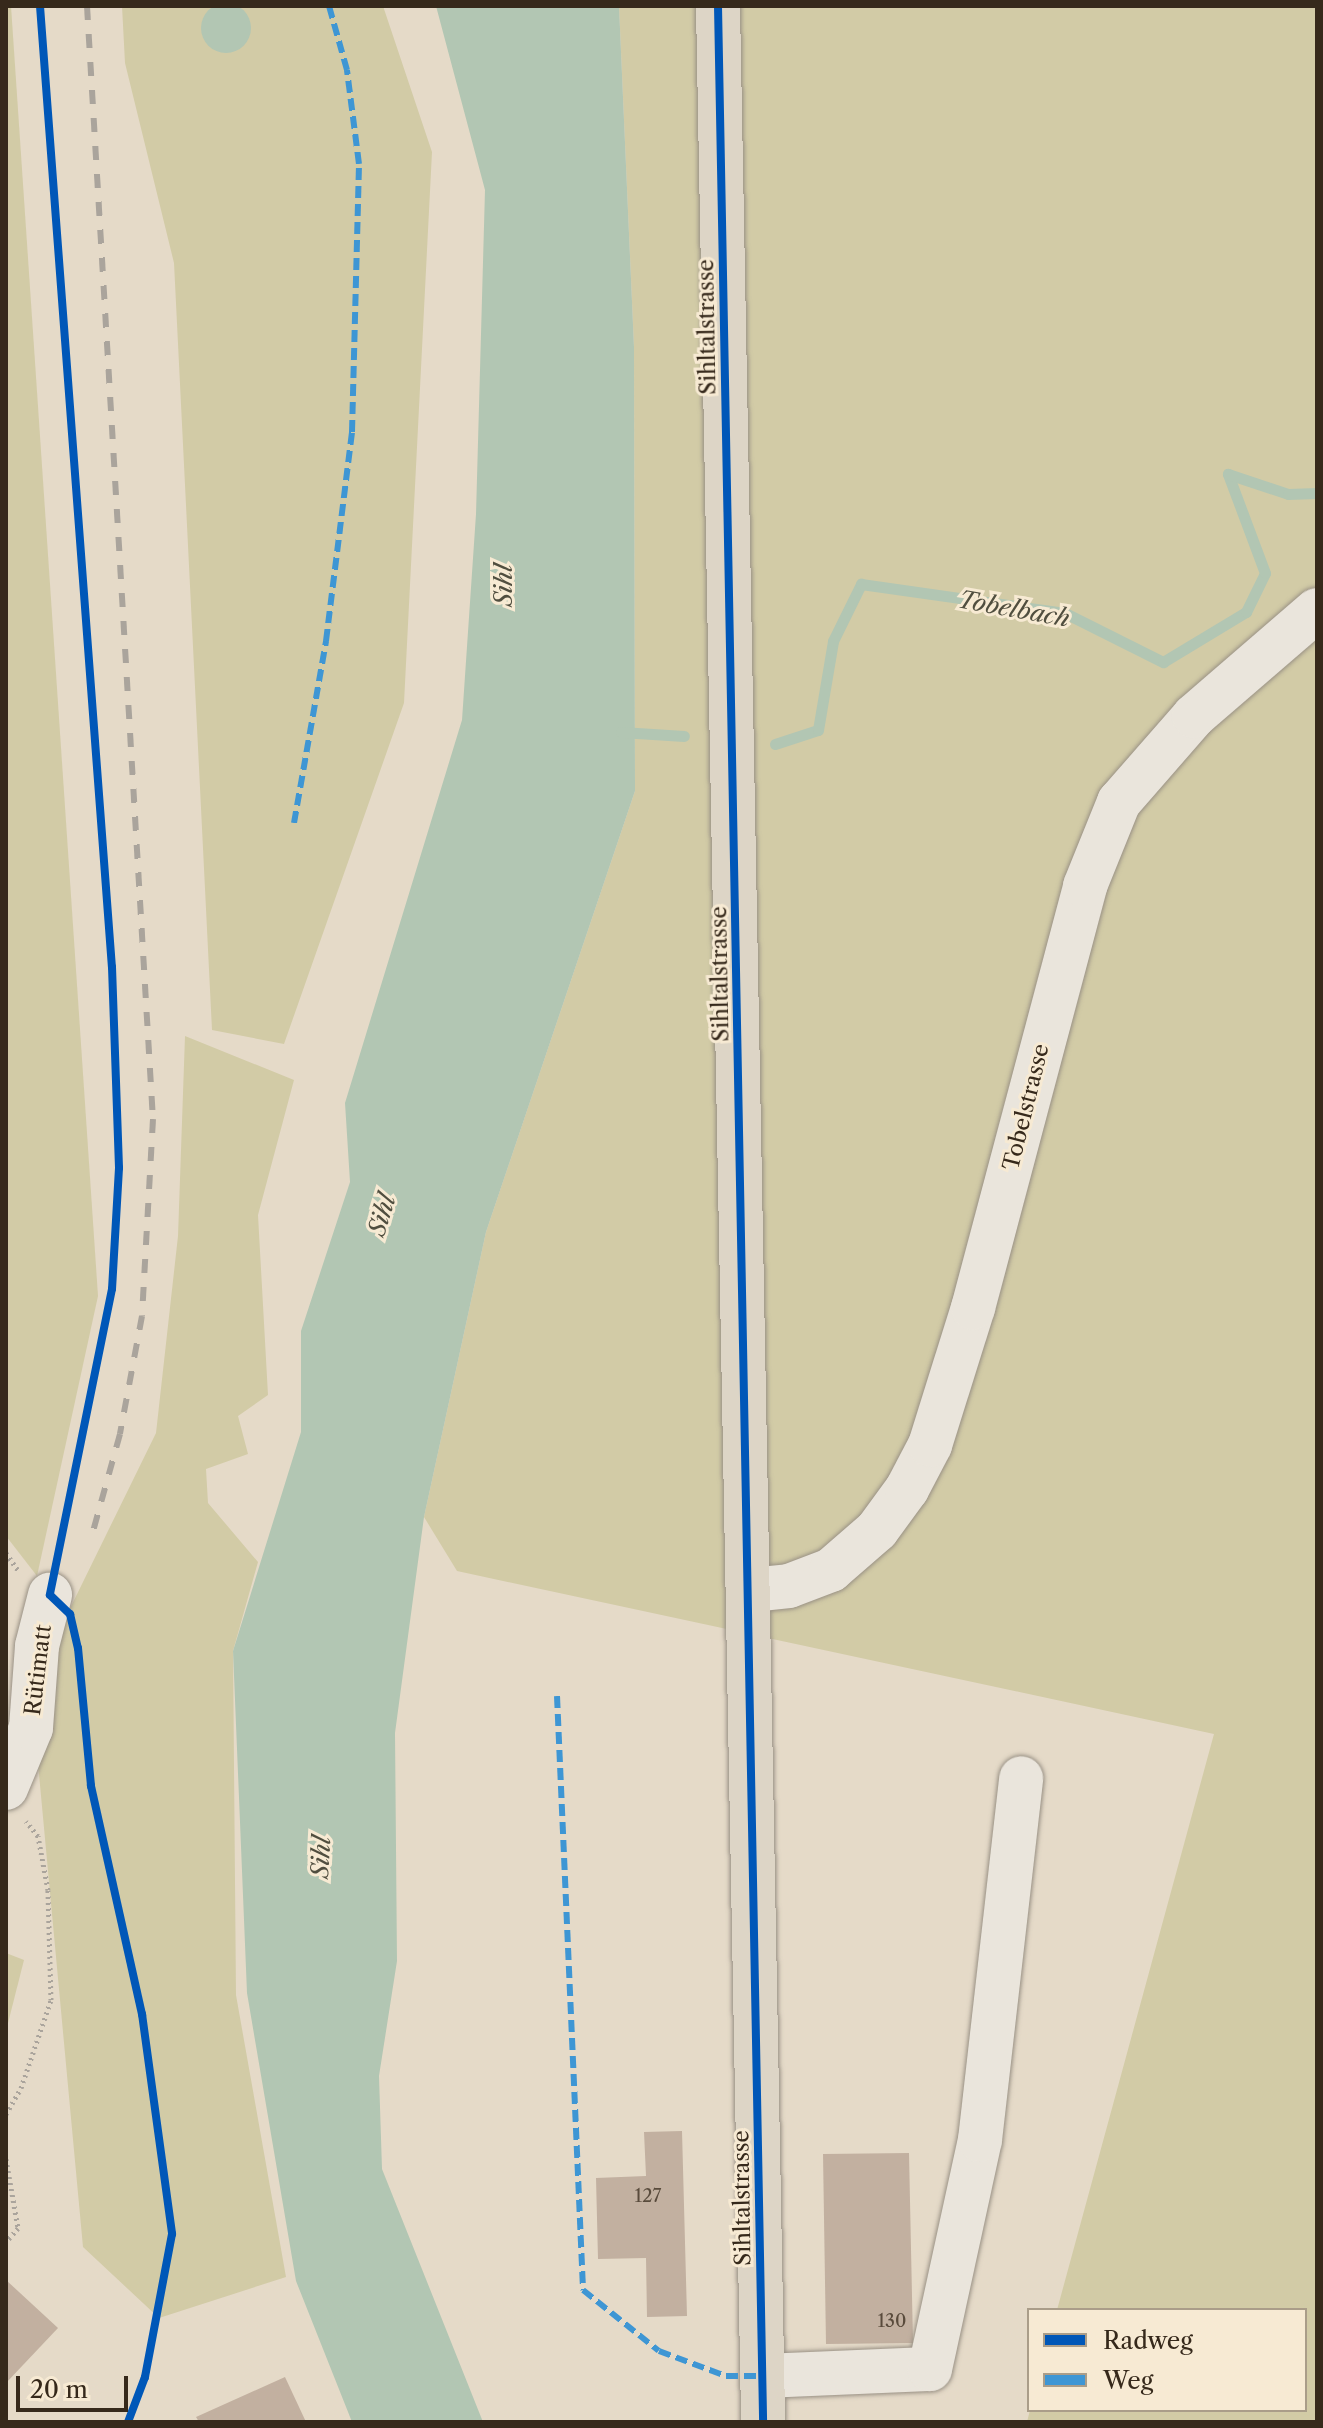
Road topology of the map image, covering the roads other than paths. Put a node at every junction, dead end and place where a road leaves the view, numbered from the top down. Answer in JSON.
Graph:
{"nodes":[{"id":1,"x":718,"y":6,"type":"edge"},
{"id":2,"x":1317,"y":610,"type":"edge"},
{"id":3,"x":751,"y":1590,"type":"junction"},
{"id":4,"x":50,"y":1595,"type":"dead end"},
{"id":5,"x":1021,"y":1778,"type":"dead end"},
{"id":6,"x":14,"y":1802,"type":"edge"},
{"id":7,"x":762,"y":2376,"type":"junction"},
{"id":8,"x":763,"y":2422,"type":"edge"}],
"edges":[{"from":1,"to":3,"type":"main road","name":"Sihltalstrasse"},
{"from":2,"to":3,"type":"street","name":"Tobelstrasse"},
{"from":3,"to":7,"type":"main road","name":"Sihltalstrasse"},
{"from":4,"to":6,"type":"street","name":"Rütimatt"},
{"from":5,"to":7,"type":"street"},
{"from":7,"to":8,"type":"main road","name":"Sihltalstrasse"}]}
